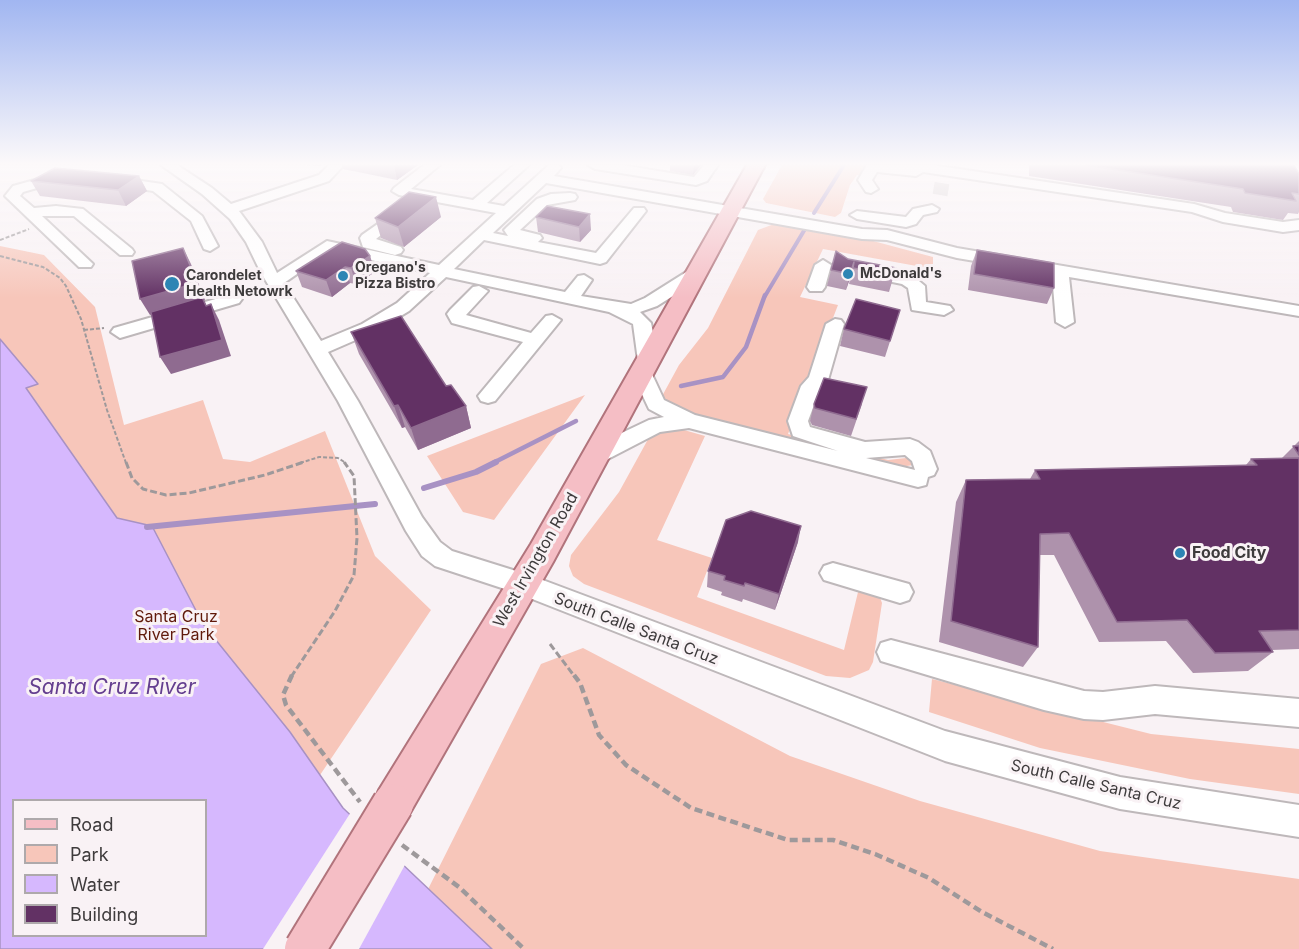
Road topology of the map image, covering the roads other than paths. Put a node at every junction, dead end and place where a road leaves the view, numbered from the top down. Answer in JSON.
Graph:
{"nodes":[{"id":1,"x":26,"y":209,"type":"edge"},
{"id":2,"x":187,"y":209,"type":"edge"},
{"id":3,"x":404,"y":209,"type":"edge"},
{"id":4,"x":499,"y":209,"type":"edge"},
{"id":5,"x":534,"y":209,"type":"edge"},
{"id":6,"x":732,"y":209,"type":"edge"},
{"id":7,"x":744,"y":209,"type":"edge"},
{"id":8,"x":923,"y":209,"type":"edge"},
{"id":9,"x":1196,"y":209,"type":"edge"},
{"id":10,"x":228,"y":210,"type":"edge"},
{"id":11,"x":1233,"y":210,"type":"dead end"},
{"id":12,"x":508,"y":211,"type":"joint"},
{"id":13,"x":639,"y":211,"type":"dead end"},
{"id":14,"x":1207,"y":211,"type":"junction"},
{"id":15,"x":30,"y":213,"type":"junction"},
{"id":16,"x":857,"y":215,"type":"dead end"},
{"id":17,"x":1282,"y":218,"type":"dead end"},
{"id":18,"x":1299,"y":224,"type":"edge"},
{"id":19,"x":481,"y":235,"type":"junction"},
{"id":20,"x":210,"y":246,"type":"dead end"},
{"id":21,"x":126,"y":252,"type":"dead end"},
{"id":22,"x":606,"y":252,"type":"junction"},
{"id":23,"x":421,"y":255,"type":"dead end"},
{"id":24,"x":85,"y":264,"type":"dead end"},
{"id":25,"x":823,"y":265,"type":"dead end"},
{"id":26,"x":848,"y":268,"type":"edge"},
{"id":27,"x":443,"y":271,"type":"junction"},
{"id":28,"x":1060,"y":271,"type":"junction"},
{"id":29,"x":697,"y":273,"type":"junction"},
{"id":30,"x":584,"y":280,"type":"dead end"},
{"id":31,"x":276,"y":281,"type":"junction"},
{"id":32,"x":816,"y":287,"type":"dead end"},
{"id":33,"x":478,"y":291,"type":"dead end"},
{"id":34,"x":569,"y":298,"type":"junction"},
{"id":35,"x":233,"y":299,"type":"dead end"},
{"id":36,"x":614,"y":308,"type":"junction"},
{"id":37,"x":944,"y":310,"type":"dead end"},
{"id":38,"x":1299,"y":311,"type":"edge"},
{"id":39,"x":552,"y":320,"type":"dead end"},
{"id":40,"x":1065,"y":322,"type":"dead end"},
{"id":41,"x":835,"y":324,"type":"dead end"},
{"id":42,"x":120,"y":332,"type":"dead end"},
{"id":43,"x":536,"y":340,"type":"junction"},
{"id":44,"x":317,"y":350,"type":"junction"},
{"id":45,"x":644,"y":369,"type":"junction"},
{"id":46,"x":488,"y":396,"type":"dead end"},
{"id":47,"x":689,"y":421,"type":"junction"},
{"id":48,"x":596,"y":455,"type":"junction"},
{"id":49,"x":833,"y":573,"type":"dead end"},
{"id":50,"x":523,"y":584,"type":"junction"},
{"id":51,"x":900,"y":592,"type":"dead end"},
{"id":52,"x":891,"y":652,"type":"dead end"},
{"id":53,"x":1299,"y":713,"type":"edge"},
{"id":54,"x":1299,"y":821,"type":"edge"},
{"id":55,"x":305,"y":949,"type":"edge"}],
"edges":[{"from":1,"to":15,"type":"street"},
{"from":2,"to":20,"type":"street"},
{"from":3,"to":23,"type":"street"},
{"from":4,"to":12,"type":"street"},
{"from":5,"to":22,"type":"street"},
{"from":6,"to":29,"type":"main road","name":"West Irvington Road"},
{"from":7,"to":28,"type":"street"},
{"from":8,"to":16,"type":"street"},
{"from":9,"to":14,"type":"street"},
{"from":10,"to":31,"type":"street","name":"South Calle Santa Cruz"},
{"from":11,"to":14,"type":"street"},
{"from":12,"to":19,"type":"street"},
{"from":13,"to":22,"type":"street"},
{"from":14,"to":18,"type":"street"},
{"from":15,"to":21,"type":"street"},
{"from":15,"to":24,"type":"street"},
{"from":17,"to":18,"type":"street"},
{"from":19,"to":22,"type":"street"},
{"from":19,"to":27,"type":"street"},
{"from":25,"to":32,"type":"street"},
{"from":26,"to":37,"type":"street"},
{"from":27,"to":31,"type":"street"},
{"from":27,"to":34,"type":"street"},
{"from":27,"to":44,"type":"street"},
{"from":28,"to":38,"type":"street"},
{"from":28,"to":40,"type":"street"},
{"from":29,"to":36,"type":"street"},
{"from":29,"to":45,"type":"main road","name":"West Irvington Road"},
{"from":30,"to":34,"type":"street"},
{"from":31,"to":44,"type":"street","name":"South Calle Santa Cruz"},
{"from":33,"to":43,"type":"street"},
{"from":34,"to":36,"type":"street"},
{"from":35,"to":42,"type":"street"},
{"from":36,"to":45,"type":"street"},
{"from":39,"to":43,"type":"street"},
{"from":41,"to":47,"type":"street"},
{"from":43,"to":46,"type":"street"},
{"from":44,"to":50,"type":"street","name":"South Calle Santa Cruz"},
{"from":45,"to":47,"type":"street"},
{"from":45,"to":48,"type":"main road","name":"West Irvington Road"},
{"from":47,"to":48,"type":"street"},
{"from":48,"to":50,"type":"main road","name":"West Irvington Road"},
{"from":49,"to":51,"type":"street"},
{"from":50,"to":54,"type":"street","name":"South Calle Santa Cruz"},
{"from":50,"to":55,"type":"main road","name":"West Irvington Road","bridge":true},
{"from":52,"to":53,"type":"street"}]}
